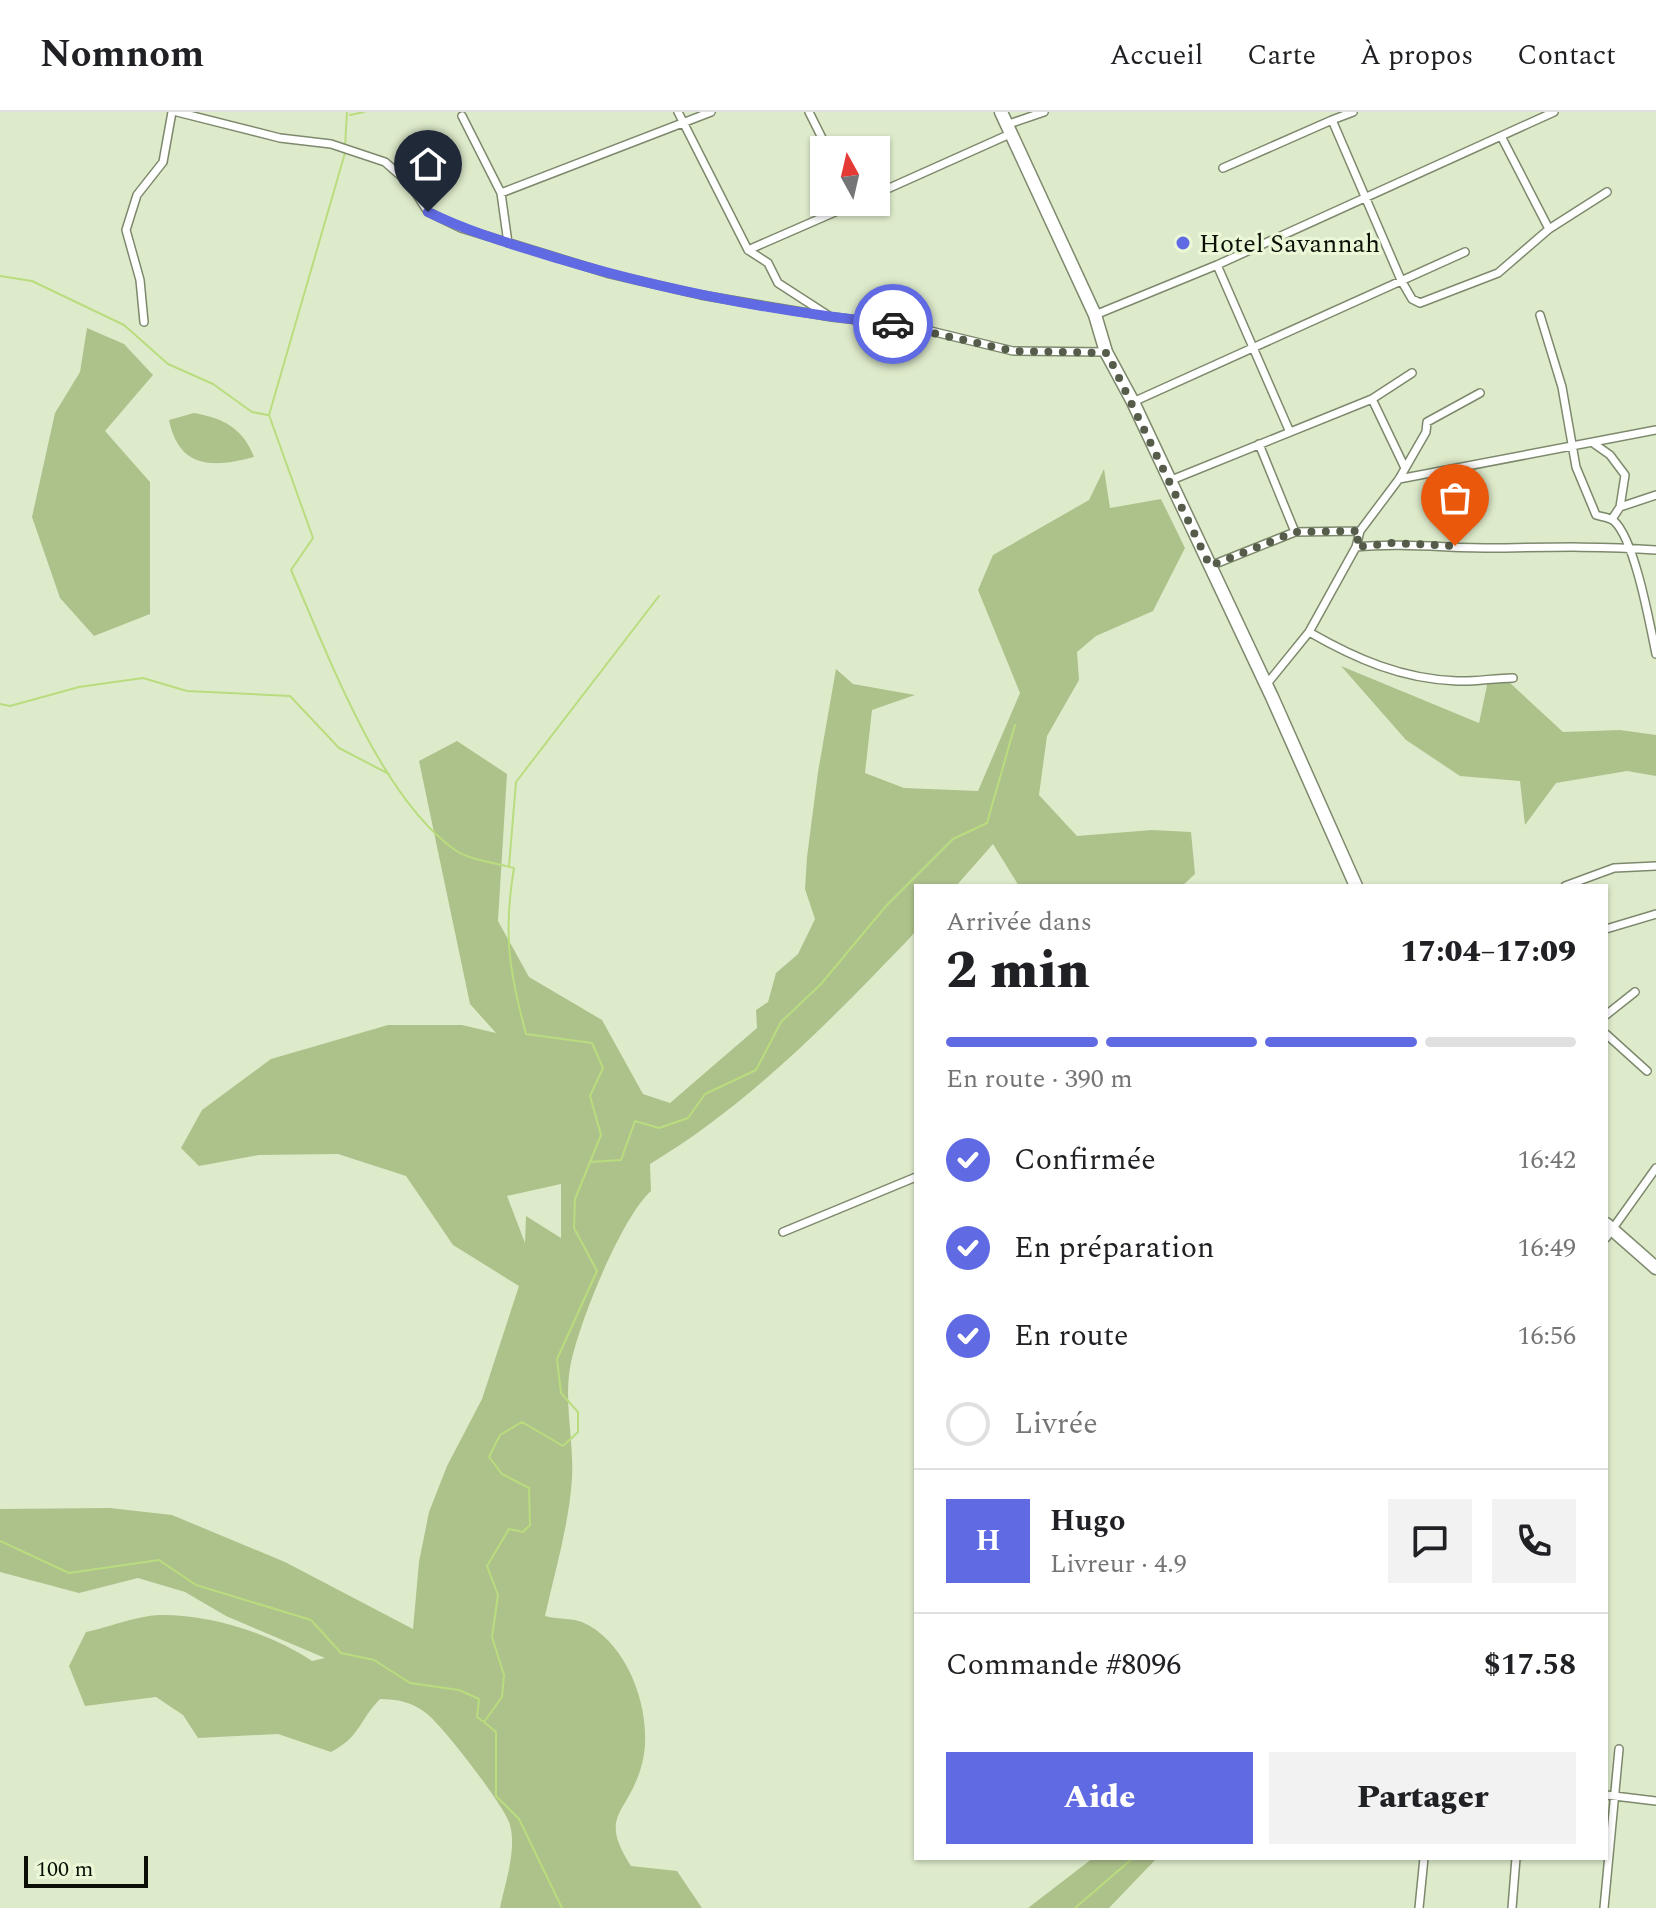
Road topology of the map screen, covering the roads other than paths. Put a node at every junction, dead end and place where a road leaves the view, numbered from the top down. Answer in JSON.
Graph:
{"nodes":[{"id":1,"x":174,"y":112,"type":"edge"},
{"id":2,"x":678,"y":112,"type":"edge"},
{"id":3,"x":711,"y":112,"type":"edge"},
{"id":4,"x":809,"y":112,"type":"edge"},
{"id":5,"x":1001,"y":112,"type":"edge"},
{"id":6,"x":1044,"y":112,"type":"edge"},
{"id":7,"x":1353,"y":112,"type":"edge"},
{"id":8,"x":1554,"y":112,"type":"edge"},
{"id":9,"x":462,"y":116,"type":"dead end"},
{"id":10,"x":1332,"y":120,"type":"junction"},
{"id":11,"x":683,"y":121,"type":"junction"},
{"id":12,"x":1008,"y":130,"type":"junction"},
{"id":13,"x":821,"y":136,"type":"edge"},
{"id":14,"x":1502,"y":138,"type":"junction"},
{"id":15,"x":1223,"y":168,"type":"dead end"},
{"id":16,"x":890,"y":187,"type":"edge"},
{"id":17,"x":1607,"y":192,"type":"dead end"},
{"id":18,"x":501,"y":193,"type":"junction"},
{"id":19,"x":1364,"y":197,"type":"junction"},
{"id":20,"x":824,"y":216,"type":"edge"},
{"id":21,"x":1549,"y":229,"type":"junction"},
{"id":22,"x":508,"y":243,"type":"junction"},
{"id":23,"x":748,"y":250,"type":"junction"},
{"id":24,"x":1465,"y":252,"type":"dead end"},
{"id":25,"x":1217,"y":265,"type":"junction"},
{"id":26,"x":1401,"y":280,"type":"junction"},
{"id":27,"x":1095,"y":315,"type":"junction"},
{"id":28,"x":1540,"y":315,"type":"dead end"},
{"id":29,"x":832,"y":317,"type":"junction"},
{"id":30,"x":144,"y":322,"type":"dead end"},
{"id":31,"x":1253,"y":345,"type":"junction"},
{"id":32,"x":1106,"y":352,"type":"junction"},
{"id":33,"x":1412,"y":373,"type":"dead end"},
{"id":34,"x":1480,"y":393,"type":"dead end"},
{"id":35,"x":1372,"y":399,"type":"junction"},
{"id":36,"x":1133,"y":402,"type":"junction"},
{"id":37,"x":1289,"y":430,"type":"junction"},
{"id":38,"x":1656,"y":430,"type":"edge"},
{"id":39,"x":1593,"y":443,"type":"junction"},
{"id":40,"x":1259,"y":444,"type":"junction"},
{"id":41,"x":1570,"y":446,"type":"junction"},
{"id":42,"x":1405,"y":468,"type":"junction"},
{"id":43,"x":1399,"y":479,"type":"junction"},
{"id":44,"x":1169,"y":481,"type":"junction"},
{"id":45,"x":1656,"y":495,"type":"edge"},
{"id":46,"x":1620,"y":507,"type":"junction"},
{"id":47,"x":1612,"y":519,"type":"junction"},
{"id":48,"x":1360,"y":531,"type":"junction"},
{"id":49,"x":1295,"y":532,"type":"junction"},
{"id":50,"x":1356,"y":547,"type":"junction"},
{"id":51,"x":1627,"y":548,"type":"junction"},
{"id":52,"x":1656,"y":550,"type":"edge"},
{"id":53,"x":1210,"y":566,"type":"junction"},
{"id":54,"x":1309,"y":632,"type":"junction"},
{"id":55,"x":1656,"y":654,"type":"edge"},
{"id":56,"x":1513,"y":678,"type":"dead end"},
{"id":57,"x":1266,"y":685,"type":"junction"},
{"id":58,"x":1656,"y":866,"type":"edge"},
{"id":59,"x":1354,"y":884,"type":"edge"},
{"id":60,"x":1570,"y":884,"type":"edge"},
{"id":61,"x":1656,"y":914,"type":"edge"},
{"id":62,"x":1608,"y":928,"type":"edge"},
{"id":63,"x":1635,"y":992,"type":"dead end"},
{"id":64,"x":1608,"y":1013,"type":"edge"},
{"id":65,"x":1608,"y":1036,"type":"edge"},
{"id":66,"x":1647,"y":1071,"type":"dead end"},
{"id":67,"x":1656,"y":1168,"type":"edge"},
{"id":68,"x":914,"y":1178,"type":"edge"},
{"id":69,"x":1608,"y":1229,"type":"edge"},
{"id":70,"x":1608,"y":1231,"type":"edge"},
{"id":71,"x":783,"y":1232,"type":"dead end"},
{"id":72,"x":1656,"y":1268,"type":"edge"},
{"id":73,"x":1619,"y":1749,"type":"dead end"},
{"id":74,"x":1610,"y":1796,"type":"edge"},
{"id":75,"x":1656,"y":1801,"type":"edge"},
{"id":76,"x":1608,"y":1833,"type":"edge"},
{"id":77,"x":1424,"y":1860,"type":"edge"},
{"id":78,"x":1516,"y":1860,"type":"edge"},
{"id":79,"x":1607,"y":1860,"type":"edge"},
{"id":80,"x":1419,"y":1908,"type":"edge"},
{"id":81,"x":1512,"y":1908,"type":"edge"},
{"id":82,"x":1604,"y":1908,"type":"edge"}],
"edges":[{"from":1,"to":22,"type":"street"},
{"from":1,"to":30,"type":"street"},
{"from":2,"to":11,"type":"street"},
{"from":3,"to":11,"type":"street"},
{"from":4,"to":13,"type":"street"},
{"from":5,"to":12,"type":"highway"},
{"from":6,"to":12,"type":"street"},
{"from":7,"to":10,"type":"street"},
{"from":8,"to":14,"type":"street"},
{"from":9,"to":18,"type":"street"},
{"from":10,"to":15,"type":"street"},
{"from":10,"to":19,"type":"street"},
{"from":11,"to":18,"type":"street"},
{"from":11,"to":23,"type":"street"},
{"from":12,"to":16,"type":"street"},
{"from":12,"to":27,"type":"highway"},
{"from":14,"to":19,"type":"street"},
{"from":14,"to":21,"type":"street"},
{"from":17,"to":21,"type":"street"},
{"from":18,"to":22,"type":"street"},
{"from":19,"to":25,"type":"street"},
{"from":19,"to":26,"type":"street"},
{"from":20,"to":23,"type":"street"},
{"from":21,"to":26,"type":"street"},
{"from":22,"to":29,"type":"street"},
{"from":23,"to":29,"type":"street"},
{"from":24,"to":26,"type":"street"},
{"from":25,"to":27,"type":"street"},
{"from":25,"to":31,"type":"street"},
{"from":26,"to":31,"type":"street"},
{"from":27,"to":32,"type":"highway"},
{"from":28,"to":41,"type":"street"},
{"from":29,"to":32,"type":"street"},
{"from":31,"to":36,"type":"street"},
{"from":31,"to":37,"type":"street"},
{"from":32,"to":36,"type":"highway"},
{"from":33,"to":35,"type":"street"},
{"from":34,"to":42,"type":"street"},
{"from":35,"to":37,"type":"street"},
{"from":35,"to":42,"type":"street"},
{"from":36,"to":44,"type":"highway"},
{"from":37,"to":40,"type":"street"},
{"from":38,"to":39,"type":"street"},
{"from":39,"to":41,"type":"street"},
{"from":39,"to":46,"type":"street"},
{"from":40,"to":44,"type":"street"},
{"from":40,"to":49,"type":"street"},
{"from":41,"to":43,"type":"street"},
{"from":41,"to":47,"type":"street"},
{"from":42,"to":43,"type":"street"},
{"from":43,"to":48,"type":"street"},
{"from":44,"to":53,"type":"highway"},
{"from":45,"to":46,"type":"street"},
{"from":46,"to":47,"type":"street"},
{"from":47,"to":51,"type":"street"},
{"from":48,"to":49,"type":"street"},
{"from":48,"to":50,"type":"street"},
{"from":49,"to":53,"type":"street"},
{"from":50,"to":51,"type":"street"},
{"from":50,"to":54,"type":"street"},
{"from":51,"to":52,"type":"street"},
{"from":51,"to":55,"type":"street"},
{"from":53,"to":57,"type":"highway"},
{"from":54,"to":56,"type":"street"},
{"from":54,"to":57,"type":"street"},
{"from":57,"to":59,"type":"highway"},
{"from":58,"to":60,"type":"street"},
{"from":61,"to":62,"type":"street"},
{"from":63,"to":64,"type":"street"},
{"from":65,"to":66,"type":"street"},
{"from":67,"to":69,"type":"street"},
{"from":68,"to":71,"type":"street"},
{"from":70,"to":72,"type":"highway"},
{"from":73,"to":74,"type":"street"},
{"from":74,"to":75,"type":"street"},
{"from":74,"to":76,"type":"street"},
{"from":77,"to":80,"type":"street"},
{"from":78,"to":81,"type":"street"},
{"from":79,"to":82,"type":"street"}]}
